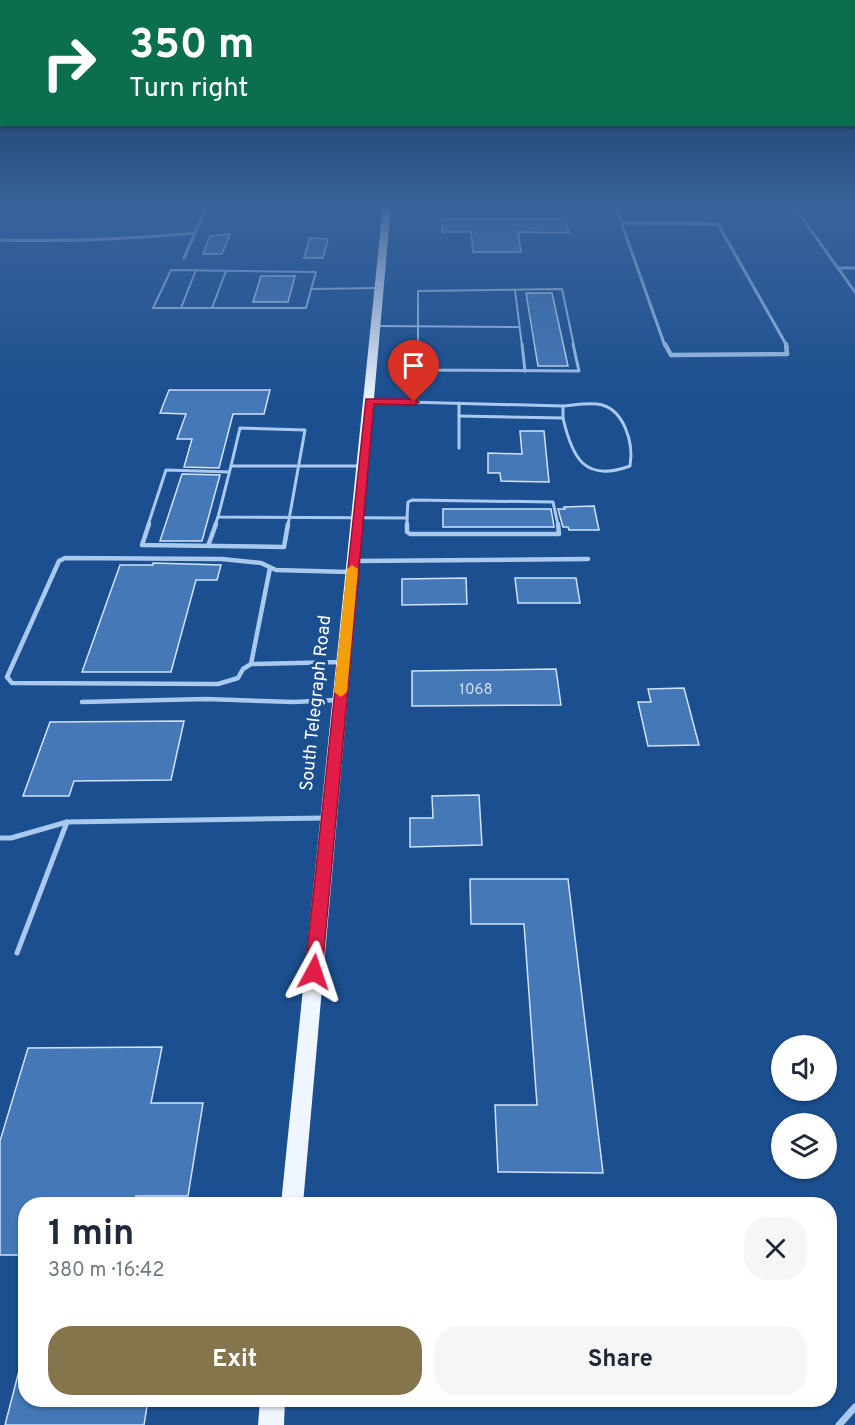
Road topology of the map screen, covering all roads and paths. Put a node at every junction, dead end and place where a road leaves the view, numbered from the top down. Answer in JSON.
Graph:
{"nodes":[{"id":1,"x":226,"y":271,"type":"edge"},
{"id":2,"x":170,"y":272,"type":"edge"},
{"id":3,"x":195,"y":272,"type":"edge"},
{"id":4,"x":271,"y":272,"type":"edge"},
{"id":5,"x":381,"y":272,"type":"edge"},
{"id":6,"x":639,"y":272,"type":"edge"},
{"id":7,"x":745,"y":272,"type":"edge"},
{"id":8,"x":841,"y":272,"type":"edge"},
{"id":9,"x":380,"y":288,"type":"junction"},
{"id":10,"x":312,"y":289,"type":"junction"},
{"id":11,"x":515,"y":290,"type":"junction"},
{"id":12,"x":855,"y":292,"type":"edge"},
{"id":13,"x":181,"y":308,"type":"junction"},
{"id":14,"x":212,"y":308,"type":"junction"},
{"id":15,"x":377,"y":326,"type":"junction"},
{"id":16,"x":418,"y":326,"type":"junction"},
{"id":17,"x":519,"y":327,"type":"junction"},
{"id":18,"x":525,"y":371,"type":"junction"},
{"id":19,"x":369,"y":401,"type":"junction"},
{"id":20,"x":459,"y":403,"type":"junction"},
{"id":21,"x":563,"y":406,"type":"junction"},
{"id":22,"x":459,"y":416,"type":"junction"},
{"id":23,"x":563,"y":418,"type":"junction"},
{"id":24,"x":459,"y":448,"type":"dead end"},
{"id":25,"x":231,"y":466,"type":"junction"},
{"id":26,"x":298,"y":466,"type":"junction"},
{"id":27,"x":362,"y":466,"type":"junction"},
{"id":28,"x":229,"y":471,"type":"junction"},
{"id":29,"x":218,"y":517,"type":"junction"},
{"id":30,"x":290,"y":518,"type":"junction"},
{"id":31,"x":357,"y":518,"type":"junction"},
{"id":32,"x":407,"y":518,"type":"junction"},
{"id":33,"x":208,"y":546,"type":"junction"},
{"id":34,"x":588,"y":559,"type":"dead end"},
{"id":35,"x":353,"y":567,"type":"junction"},
{"id":36,"x":270,"y":568,"type":"junction"},
{"id":37,"x":344,"y":662,"type":"junction"},
{"id":38,"x":251,"y":664,"type":"junction"},
{"id":39,"x":340,"y":700,"type":"junction"},
{"id":40,"x":82,"y":702,"type":"dead end"},
{"id":41,"x":328,"y":818,"type":"junction"},
{"id":42,"x":67,"y":822,"type":"junction"},
{"id":43,"x":0,"y":838,"type":"edge"},
{"id":44,"x":17,"y":954,"type":"dead end"},
{"id":45,"x":292,"y":1197,"type":"edge"},
{"id":46,"x":272,"y":1407,"type":"edge"},
{"id":47,"x":855,"y":1407,"type":"edge"},
{"id":48,"x":271,"y":1425,"type":"edge"},
{"id":49,"x":839,"y":1425,"type":"edge"}],
"edges":[{"from":1,"to":14,"type":"lane"},
{"from":2,"to":13,"type":"lane"},
{"from":3,"to":13,"type":"lane"},
{"from":4,"to":10,"type":"lane"},
{"from":5,"to":9,"type":"main road","name":"South Telegraph Road"},
{"from":6,"to":7,"type":"street"},
{"from":8,"to":12,"type":"street"},
{"from":9,"to":10,"type":"lane"},
{"from":9,"to":15,"type":"main road","name":"South Telegraph Road"},
{"from":10,"to":14,"type":"lane"},
{"from":11,"to":16,"type":"lane"},
{"from":11,"to":17,"type":"lane"},
{"from":11,"to":18,"type":"lane"},
{"from":13,"to":14,"type":"lane"},
{"from":15,"to":16,"type":"lane"},
{"from":15,"to":19,"type":"main road","name":"South Telegraph Road"},
{"from":16,"to":17,"type":"lane"},
{"from":16,"to":18,"type":"lane"},
{"from":17,"to":18,"type":"lane"},
{"from":19,"to":20,"type":"lane"},
{"from":19,"to":27,"type":"main road","name":"South Telegraph Road"},
{"from":20,"to":21,"type":"lane"},
{"from":20,"to":22,"type":"lane"},
{"from":21,"to":23,"type":"lane"},
{"from":21,"to":23,"type":"lane"},
{"from":22,"to":23,"type":"lane"},
{"from":22,"to":24,"type":"lane"},
{"from":25,"to":26,"type":"lane"},
{"from":25,"to":26,"type":"lane"},
{"from":25,"to":28,"type":"lane"},
{"from":26,"to":27,"type":"lane"},
{"from":26,"to":30,"type":"lane"},
{"from":27,"to":31,"type":"main road","name":"South Telegraph Road"},
{"from":28,"to":29,"type":"lane"},
{"from":28,"to":33,"type":"lane"},
{"from":29,"to":30,"type":"lane"},
{"from":29,"to":33,"type":"lane"},
{"from":30,"to":31,"type":"lane"},
{"from":30,"to":33,"type":"lane"},
{"from":31,"to":32,"type":"lane"},
{"from":31,"to":35,"type":"main road","name":"South Telegraph Road"},
{"from":32,"to":32,"type":"lane"},
{"from":34,"to":35,"type":"lane"},
{"from":35,"to":36,"type":"lane"},
{"from":35,"to":37,"type":"main road","name":"South Telegraph Road"},
{"from":36,"to":38,"type":"lane"},
{"from":36,"to":38,"type":"lane"},
{"from":37,"to":38,"type":"lane"},
{"from":37,"to":39,"type":"main road","name":"South Telegraph Road"},
{"from":39,"to":40,"type":"lane"},
{"from":39,"to":41,"type":"main road","name":"South Telegraph Road"},
{"from":41,"to":42,"type":"lane"},
{"from":41,"to":45,"type":"main road","name":"South Telegraph Road"},
{"from":42,"to":43,"type":"lane"},
{"from":42,"to":44,"type":"lane"},
{"from":46,"to":48,"type":"main road"},
{"from":47,"to":49,"type":"lane"}]}
